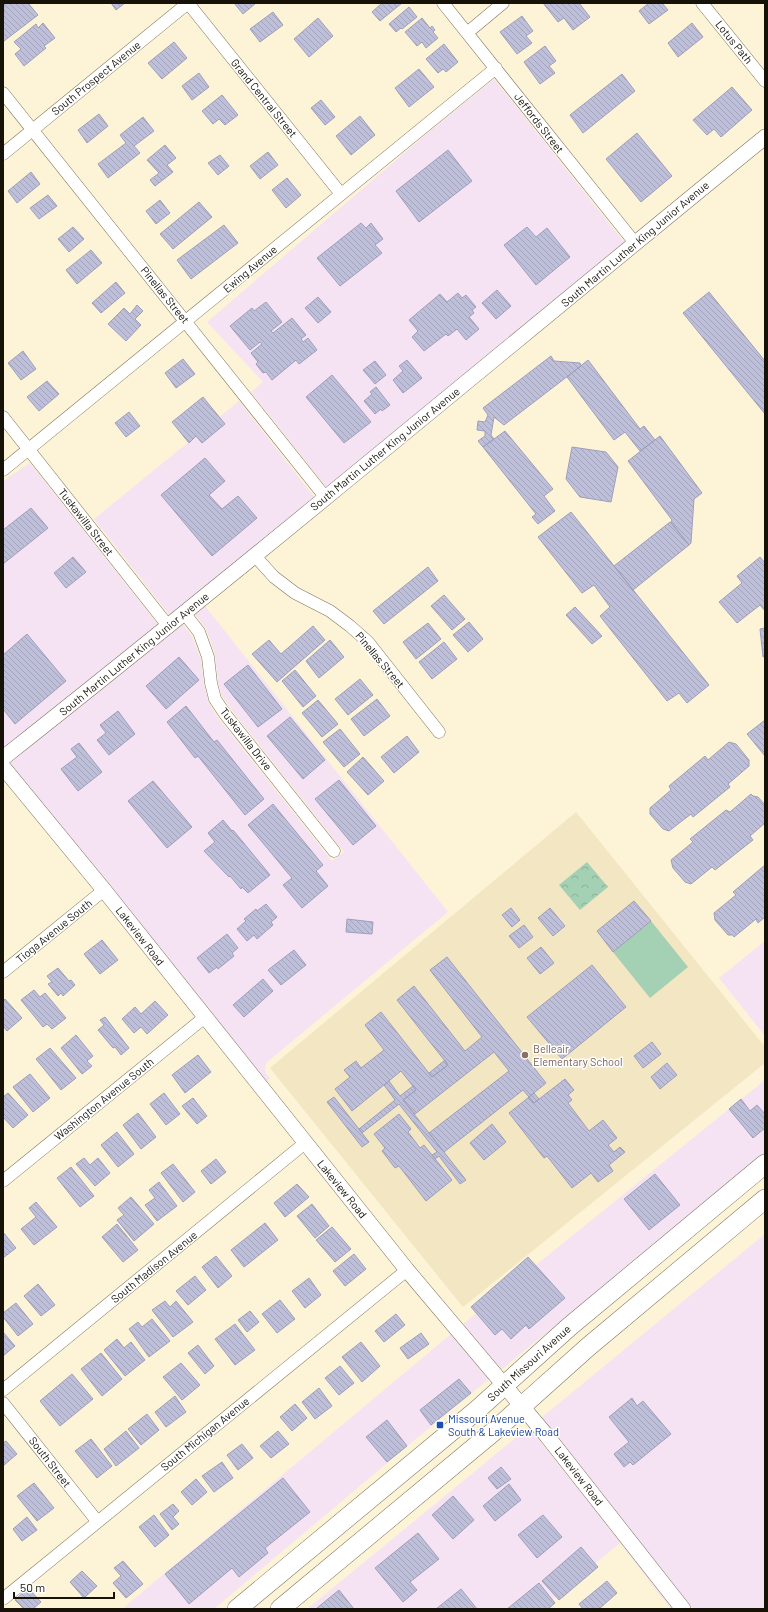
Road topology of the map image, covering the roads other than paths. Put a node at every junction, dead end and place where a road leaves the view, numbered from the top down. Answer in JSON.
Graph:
{"nodes":[{"id":1,"x":188,"y":3,"type":"edge"},
{"id":2,"x":443,"y":3,"type":"edge"},
{"id":3,"x":503,"y":3,"type":"edge"},
{"id":4,"x":702,"y":3,"type":"edge"},
{"id":5,"x":467,"y":33,"type":"junction"},
{"id":6,"x":496,"y":68,"type":"junction"},
{"id":7,"x":765,"y":81,"type":"edge"},
{"id":8,"x":3,"y":93,"type":"edge"},
{"id":9,"x":32,"y":130,"type":"junction"},
{"id":10,"x":765,"y":137,"type":"edge"},
{"id":11,"x":3,"y":154,"type":"edge"},
{"id":12,"x":341,"y":194,"type":"junction"},
{"id":13,"x":635,"y":243,"type":"junction"},
{"id":14,"x":186,"y":322,"type":"junction"},
{"id":15,"x":3,"y":417,"type":"edge"},
{"id":16,"x":28,"y":449,"type":"junction"},
{"id":17,"x":3,"y":470,"type":"edge"},
{"id":18,"x":326,"y":498,"type":"junction"},
{"id":19,"x":255,"y":556,"type":"junction"},
{"id":20,"x":185,"y":614,"type":"junction"},
{"id":21,"x":169,"y":627,"type":"junction"},
{"id":22,"x":439,"y":732,"type":"dead end"},
{"id":23,"x":3,"y":758,"type":"edge"},
{"id":24,"x":3,"y":767,"type":"edge"},
{"id":25,"x":334,"y":851,"type":"dead end"},
{"id":26,"x":104,"y":890,"type":"junction"},
{"id":27,"x":3,"y":972,"type":"edge"},
{"id":28,"x":205,"y":1017,"type":"junction"},
{"id":29,"x":305,"y":1144,"type":"junction"},
{"id":30,"x":765,"y":1164,"type":"edge"},
{"id":31,"x":3,"y":1181,"type":"edge"},
{"id":32,"x":765,"y":1199,"type":"edge"},
{"id":33,"x":407,"y":1270,"type":"junction"},
{"id":34,"x":504,"y":1386,"type":"junction"},
{"id":35,"x":3,"y":1390,"type":"edge"},
{"id":36,"x":3,"y":1403,"type":"edge"},
{"id":37,"x":521,"y":1407,"type":"junction"},
{"id":38,"x":97,"y":1521,"type":"junction"},
{"id":39,"x":3,"y":1598,"type":"edge"},
{"id":40,"x":237,"y":1609,"type":"edge"},
{"id":41,"x":280,"y":1609,"type":"edge"},
{"id":42,"x":683,"y":1609,"type":"edge"}],
"edges":[{"from":1,"to":9,"type":"street","name":"South Prospect Avenue"},
{"from":1,"to":12,"type":"street","name":"Grand Central Street"},
{"from":2,"to":5,"type":"street","name":"Jeffords Street"},
{"from":3,"to":5,"type":"street"},
{"from":4,"to":7,"type":"street","name":"Lotus Path"},
{"from":5,"to":6,"type":"street","name":"Jeffords Street"},
{"from":6,"to":12,"type":"street","name":"Ewing Avenue"},
{"from":6,"to":13,"type":"street","name":"Jeffords Street"},
{"from":8,"to":9,"type":"street","name":"Pinellas Street"},
{"from":9,"to":11,"type":"street","name":"South Prospect Avenue"},
{"from":9,"to":14,"type":"street","name":"Pinellas Street"},
{"from":10,"to":13,"type":"street","name":"South Martin Luther King Junior Avenue"},
{"from":12,"to":14,"type":"street","name":"Ewing Avenue"},
{"from":13,"to":18,"type":"street","name":"South Martin Luther King Junior Avenue"},
{"from":14,"to":16,"type":"street","name":"Ewing Avenue"},
{"from":14,"to":18,"type":"street","name":"Pinellas Street"},
{"from":15,"to":16,"type":"street","name":"Tuskawilla Street"},
{"from":16,"to":17,"type":"street","name":"Ewing Avenue"},
{"from":16,"to":21,"type":"street","name":"Tuskawilla Street"},
{"from":18,"to":19,"type":"street","name":"South Martin Luther King Junior Avenue"},
{"from":19,"to":20,"type":"street","name":"South Martin Luther King Junior Avenue"},
{"from":19,"to":22,"type":"street","name":"Pinellas Street"},
{"from":20,"to":21,"type":"street","name":"South Martin Luther King Junior Avenue"},
{"from":20,"to":25,"type":"street","name":"Tuskawilla Drive"},
{"from":21,"to":23,"type":"street","name":"South Martin Luther King Junior Avenue"},
{"from":24,"to":26,"type":"street","name":"Lakeview Road"},
{"from":26,"to":27,"type":"street","name":"Tioga Avenue South"},
{"from":26,"to":28,"type":"street","name":"Lakeview Road"},
{"from":28,"to":29,"type":"street","name":"Lakeview Road"},
{"from":28,"to":31,"type":"street","name":"Washington Avenue South"},
{"from":29,"to":33,"type":"street","name":"Lakeview Road"},
{"from":29,"to":35,"type":"street","name":"South Madison Avenue"},
{"from":30,"to":34,"type":"main road","name":"South Missouri Avenue"},
{"from":32,"to":37,"type":"main road"},
{"from":33,"to":34,"type":"street","name":"Lakeview Road"},
{"from":33,"to":38,"type":"street","name":"South Michigan Avenue"},
{"from":34,"to":37,"type":"street","name":"Lakeview Road"},
{"from":34,"to":40,"type":"main road","name":"South Missouri Avenue"},
{"from":36,"to":38,"type":"street","name":"South Street"},
{"from":37,"to":41,"type":"main road"},
{"from":37,"to":42,"type":"street","name":"Lakeview Road"},
{"from":38,"to":39,"type":"street","name":"South Michigan Avenue"}]}
